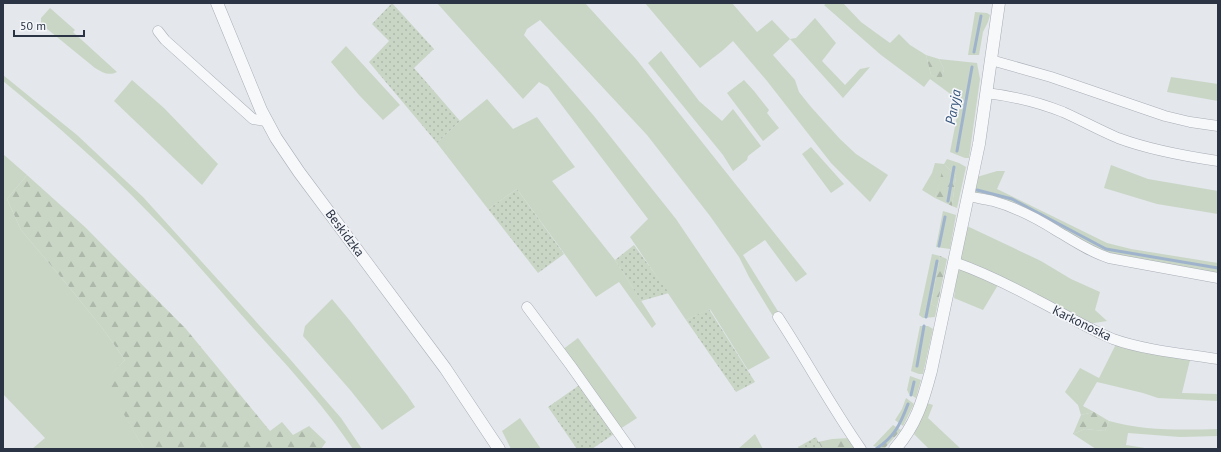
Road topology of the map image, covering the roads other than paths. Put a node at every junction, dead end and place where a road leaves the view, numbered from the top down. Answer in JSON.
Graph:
{"nodes":[{"id":1,"x":217,"y":3,"type":"edge"},
{"id":2,"x":999,"y":3,"type":"edge"},
{"id":3,"x":158,"y":31,"type":"dead end"},
{"id":4,"x":991,"y":60,"type":"junction"},
{"id":5,"x":986,"y":93,"type":"junction"},
{"id":6,"x":266,"y":121,"type":"junction"},
{"id":7,"x":1218,"y":126,"type":"edge"},
{"id":8,"x":1218,"y":161,"type":"edge"},
{"id":9,"x":968,"y":196,"type":"junction"},
{"id":10,"x":954,"y":262,"type":"junction"},
{"id":11,"x":1218,"y":278,"type":"edge"},
{"id":12,"x":527,"y":307,"type":"dead end"},
{"id":13,"x":778,"y":317,"type":"dead end"},
{"id":14,"x":1218,"y":359,"type":"edge"},
{"id":15,"x":499,"y":449,"type":"edge"},
{"id":16,"x":630,"y":449,"type":"edge"},
{"id":17,"x":861,"y":449,"type":"edge"},
{"id":18,"x":895,"y":449,"type":"edge"}],
"edges":[{"from":1,"to":6,"type":"street","name":"Beskidzka"},
{"from":2,"to":4,"type":"street"},
{"from":3,"to":6,"type":"street"},
{"from":4,"to":5,"type":"street"},
{"from":4,"to":7,"type":"street"},
{"from":5,"to":8,"type":"street"},
{"from":5,"to":9,"type":"street"},
{"from":6,"to":15,"type":"street","name":"Beskidzka"},
{"from":9,"to":10,"type":"street"},
{"from":9,"to":11,"type":"street"},
{"from":10,"to":14,"type":"street","name":"Karkonoska"},
{"from":10,"to":18,"type":"street"},
{"from":12,"to":16,"type":"street"},
{"from":13,"to":17,"type":"street"}]}
